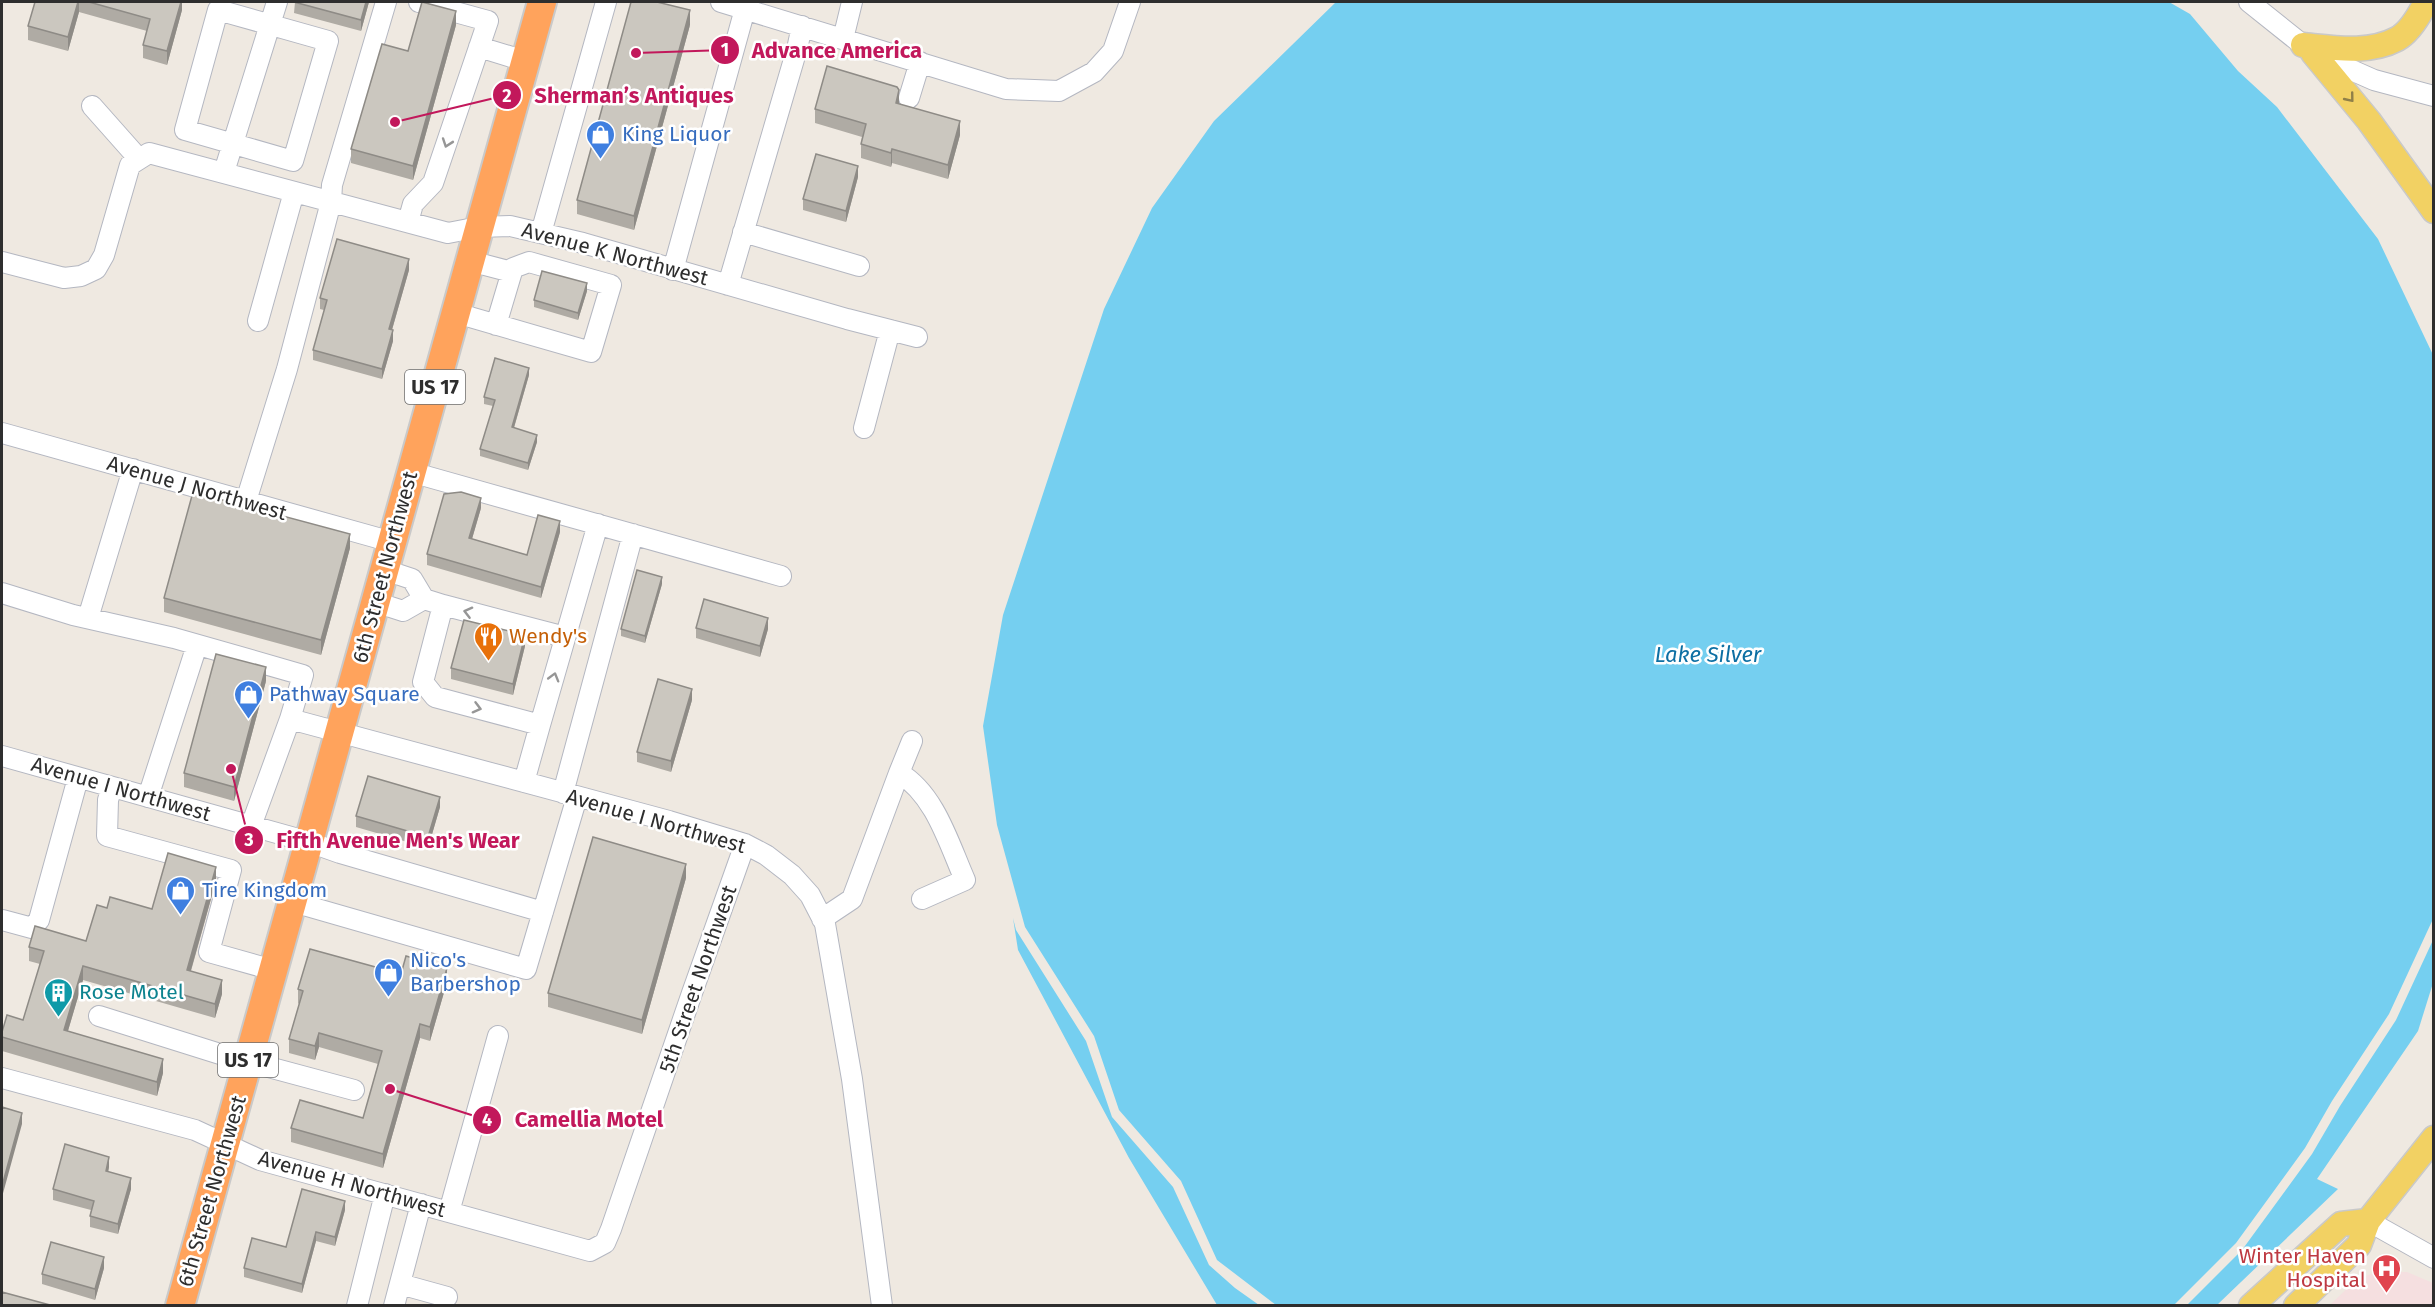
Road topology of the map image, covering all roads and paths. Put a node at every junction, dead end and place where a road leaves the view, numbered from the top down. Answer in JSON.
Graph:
{"nodes":[{"id":1,"x":276,"y":2,"type":"edge"},
{"id":2,"x":386,"y":2,"type":"edge"},
{"id":3,"x":419,"y":2,"type":"edge"},
{"id":4,"x":542,"y":2,"type":"edge"},
{"id":5,"x":606,"y":2,"type":"edge"},
{"id":6,"x":721,"y":2,"type":"edge"},
{"id":7,"x":852,"y":2,"type":"edge"},
{"id":8,"x":1130,"y":2,"type":"edge"},
{"id":9,"x":2249,"y":2,"type":"edge"},
{"id":10,"x":2426,"y":2,"type":"edge"},
{"id":11,"x":745,"y":9,"type":"junction"},
{"id":12,"x":269,"y":25,"type":"junction"},
{"id":13,"x":802,"y":26,"type":"junction"},
{"id":14,"x":843,"y":39,"type":"junction"},
{"id":15,"x":479,"y":47,"type":"junction"},
{"id":16,"x":2308,"y":49,"type":"junction"},
{"id":17,"x":525,"y":61,"type":"junction"},
{"id":18,"x":920,"y":62,"type":"junction"},
{"id":19,"x":2433,"y":96,"type":"edge"},
{"id":20,"x":909,"y":98,"type":"dead end"},
{"id":21,"x":92,"y":106,"type":"dead end"},
{"id":22,"x":232,"y":144,"type":"junction"},
{"id":23,"x":139,"y":159,"type":"junction"},
{"id":24,"x":224,"y":172,"type":"junction"},
{"id":25,"x":294,"y":192,"type":"junction"},
{"id":26,"x":331,"y":202,"type":"junction"},
{"id":27,"x":2433,"y":211,"type":"edge"},
{"id":28,"x":408,"y":222,"type":"junction"},
{"id":29,"x":479,"y":227,"type":"junction"},
{"id":30,"x":743,"y":232,"type":"junction"},
{"id":31,"x":541,"y":233,"type":"junction"},
{"id":32,"x":606,"y":250,"type":"junction"},
{"id":33,"x":470,"y":261,"type":"junction"},
{"id":34,"x":2,"y":262,"type":"edge"},
{"id":35,"x":859,"y":266,"type":"dead end"},
{"id":36,"x":673,"y":270,"type":"junction"},
{"id":37,"x":512,"y":272,"type":"junction"},
{"id":38,"x":596,"y":281,"type":"junction"},
{"id":39,"x":728,"y":285,"type":"junction"},
{"id":40,"x":456,"y":313,"type":"junction"},
{"id":41,"x":258,"y":321,"type":"dead end"},
{"id":42,"x":496,"y":325,"type":"junction"},
{"id":43,"x":890,"y":330,"type":"junction"},
{"id":44,"x":916,"y":337,"type":"dead end"},
{"id":45,"x":864,"y":428,"type":"dead end"},
{"id":46,"x":2,"y":433,"type":"edge"},
{"id":47,"x":133,"y":470,"type":"junction"},
{"id":48,"x":411,"y":472,"type":"junction"},
{"id":49,"x":246,"y":501,"type":"junction"},
{"id":50,"x":598,"y":524,"type":"junction"},
{"id":51,"x":633,"y":534,"type":"junction"},
{"id":52,"x":392,"y":542,"type":"junction"},
{"id":53,"x":385,"y":570,"type":"junction"},
{"id":54,"x":780,"y":576,"type":"dead end"},
{"id":55,"x":2,"y":593,"type":"edge"},
{"id":56,"x":424,"y":600,"type":"junction"},
{"id":57,"x":375,"y":602,"type":"junction"},
{"id":58,"x":443,"y":605,"type":"junction"},
{"id":59,"x":88,"y":618,"type":"junction"},
{"id":60,"x":566,"y":637,"type":"junction"},
{"id":61,"x":197,"y":645,"type":"junction"},
{"id":62,"x":291,"y":719,"type":"junction"},
{"id":63,"x":540,"y":725,"type":"junction"},
{"id":64,"x":339,"y":733,"type":"junction"},
{"id":65,"x":912,"y":741,"type":"dead end"},
{"id":66,"x":2,"y":756,"type":"edge"},
{"id":67,"x":899,"y":773,"type":"junction"},
{"id":68,"x":78,"y":778,"type":"junction"},
{"id":69,"x":524,"y":782,"type":"junction"},
{"id":70,"x":112,"y":787,"type":"junction"},
{"id":71,"x":570,"y":795,"type":"junction"},
{"id":72,"x":148,"y":797,"type":"junction"},
{"id":73,"x":251,"y":826,"type":"junction"},
{"id":74,"x":309,"y":842,"type":"junction"},
{"id":75,"x":746,"y":844,"type":"junction"},
{"id":76,"x":922,"y":899,"type":"dead end"},
{"id":77,"x":293,"y":902,"type":"junction"},
{"id":78,"x":543,"y":912,"type":"junction"},
{"id":79,"x":822,"y":919,"type":"junction"},
{"id":80,"x":2,"y":920,"type":"edge"},
{"id":81,"x":273,"y":970,"type":"junction"},
{"id":82,"x":99,"y":1016,"type":"dead end"},
{"id":83,"x":498,"y":1036,"type":"dead end"},
{"id":84,"x":248,"y":1061,"type":"junction"},
{"id":85,"x":2,"y":1078,"type":"edge"},
{"id":86,"x":354,"y":1090,"type":"dead end"},
{"id":87,"x":2433,"y":1138,"type":"edge"},
{"id":88,"x":225,"y":1143,"type":"junction"},
{"id":89,"x":385,"y":1194,"type":"junction"},
{"id":90,"x":421,"y":1204,"type":"junction"},
{"id":91,"x":449,"y":1212,"type":"junction"},
{"id":92,"x":2368,"y":1221,"type":"junction"},
{"id":93,"x":599,"y":1246,"type":"joint"},
{"id":94,"x":2433,"y":1258,"type":"edge"},
{"id":95,"x":400,"y":1284,"type":"junction"},
{"id":96,"x":447,"y":1297,"type":"dead end"},
{"id":97,"x":180,"y":1305,"type":"edge"},
{"id":98,"x":357,"y":1305,"type":"edge"},
{"id":99,"x":394,"y":1305,"type":"edge"},
{"id":100,"x":882,"y":1305,"type":"edge"},
{"id":101,"x":2251,"y":1305,"type":"edge"},
{"id":102,"x":2296,"y":1305,"type":"edge"}],
"edges":[{"from":1,"to":12,"type":"street"},
{"from":2,"to":26,"type":"street"},
{"from":3,"to":15,"type":"street"},
{"from":4,"to":17,"type":"highway","name":"6th Street Northwest","number":"US 17"},
{"from":5,"to":31,"type":"street"},
{"from":6,"to":11,"type":"street"},
{"from":7,"to":14,"type":"street"},
{"from":8,"to":18,"type":"street"},
{"from":9,"to":16,"type":"street"},
{"from":10,"to":16,"type":"main road"},
{"from":11,"to":13,"type":"street"},
{"from":11,"to":36,"type":"street"},
{"from":12,"to":22,"type":"street"},
{"from":12,"to":22,"type":"street"},
{"from":12,"to":22,"type":"street"},
{"from":13,"to":14,"type":"street"},
{"from":13,"to":30,"type":"street"},
{"from":14,"to":18,"type":"street"},
{"from":15,"to":17,"type":"street"},
{"from":15,"to":28,"type":"street","one_way":true},
{"from":16,"to":19,"type":"street"},
{"from":16,"to":27,"type":"main road","one_way":true},
{"from":17,"to":29,"type":"highway","name":"6th Street Northwest","number":"US 17"},
{"from":18,"to":20,"type":"street"},
{"from":21,"to":23,"type":"street"},
{"from":22,"to":24,"type":"street"},
{"from":23,"to":24,"type":"street","name":"Avenue K Northwest"},
{"from":23,"to":34,"type":"street"},
{"from":24,"to":25,"type":"street","name":"Avenue K Northwest"},
{"from":25,"to":26,"type":"street","name":"Avenue K Northwest"},
{"from":25,"to":41,"type":"street"},
{"from":26,"to":28,"type":"street","name":"Avenue K Northwest"},
{"from":26,"to":49,"type":"street"},
{"from":28,"to":29,"type":"street","name":"Avenue K Northwest"},
{"from":29,"to":31,"type":"street","name":"Avenue K Northwest"},
{"from":29,"to":33,"type":"highway","name":"6th Street Northwest","number":"US 17"},
{"from":30,"to":35,"type":"street"},
{"from":30,"to":39,"type":"street"},
{"from":31,"to":32,"type":"street","name":"Avenue K Northwest"},
{"from":32,"to":36,"type":"street","name":"Avenue K Northwest"},
{"from":32,"to":38,"type":"street"},
{"from":33,"to":37,"type":"street"},
{"from":33,"to":40,"type":"highway","name":"6th Street Northwest","number":"US 17"},
{"from":36,"to":39,"type":"street","name":"Avenue K Northwest"},
{"from":37,"to":38,"type":"street"},
{"from":37,"to":42,"type":"street"},
{"from":38,"to":42,"type":"street"},
{"from":39,"to":43,"type":"street","name":"Avenue K Northwest"},
{"from":40,"to":42,"type":"street"},
{"from":40,"to":48,"type":"highway","name":"6th Street Northwest","number":"US 17"},
{"from":43,"to":44,"type":"street","name":"Avenue K Northwest"},
{"from":43,"to":45,"type":"street"},
{"from":46,"to":47,"type":"street","name":"Avenue J Northwest"},
{"from":47,"to":49,"type":"street","name":"Avenue J Northwest"},
{"from":47,"to":59,"type":"street"},
{"from":48,"to":50,"type":"street"},
{"from":48,"to":52,"type":"highway","name":"6th Street Northwest","number":"US 17"},
{"from":49,"to":52,"type":"street","name":"Avenue J Northwest"},
{"from":50,"to":51,"type":"street"},
{"from":50,"to":60,"type":"street"},
{"from":51,"to":54,"type":"street"},
{"from":51,"to":71,"type":"street"},
{"from":52,"to":53,"type":"highway","name":"6th Street Northwest","number":"US 17"},
{"from":53,"to":56,"type":"street"},
{"from":53,"to":57,"type":"highway","name":"6th Street Northwest","number":"US 17"},
{"from":55,"to":59,"type":"street"},
{"from":56,"to":57,"type":"street"},
{"from":56,"to":58,"type":"street"},
{"from":57,"to":64,"type":"highway","name":"6th Street Northwest","number":"US 17"},
{"from":60,"to":58,"type":"street","one_way":true},
{"from":58,"to":63,"type":"street","one_way":true},
{"from":59,"to":61,"type":"street"},
{"from":63,"to":60,"type":"street","one_way":true},
{"from":61,"to":62,"type":"street"},
{"from":61,"to":72,"type":"street"},
{"from":62,"to":64,"type":"street","name":"Avenue I Northwest"},
{"from":62,"to":73,"type":"street"},
{"from":63,"to":69,"type":"street"},
{"from":64,"to":69,"type":"street","name":"Avenue I Northwest"},
{"from":64,"to":74,"type":"highway","name":"6th Street Northwest","number":"US 17"},
{"from":65,"to":67,"type":"street"},
{"from":66,"to":68,"type":"street","name":"Avenue I Northwest"},
{"from":67,"to":76,"type":"street"},
{"from":67,"to":79,"type":"street"},
{"from":68,"to":70,"type":"street","name":"Avenue I Northwest"},
{"from":68,"to":80,"type":"street"},
{"from":69,"to":71,"type":"street","name":"Avenue I Northwest"},
{"from":70,"to":72,"type":"street","name":"Avenue I Northwest"},
{"from":70,"to":81,"type":"street"},
{"from":71,"to":75,"type":"street","name":"Avenue I Northwest"},
{"from":71,"to":78,"type":"street"},
{"from":72,"to":73,"type":"street","name":"Avenue I Northwest"},
{"from":73,"to":74,"type":"street","name":"Avenue I Northwest"},
{"from":74,"to":77,"type":"highway","name":"6th Street Northwest","number":"US 17"},
{"from":74,"to":78,"type":"street","name":"Avenue I Northwest"},
{"from":75,"to":79,"type":"street","name":"Avenue I Northwest"},
{"from":75,"to":93,"type":"street","name":"5th Street Northwest"},
{"from":77,"to":78,"type":"street"},
{"from":77,"to":81,"type":"highway","name":"6th Street Northwest","number":"US 17"},
{"from":79,"to":100,"type":"street","name":"Avenue I Northwest"},
{"from":81,"to":84,"type":"highway","name":"6th Street Northwest","number":"US 17"},
{"from":82,"to":84,"type":"street"},
{"from":83,"to":91,"type":"street"},
{"from":84,"to":86,"type":"street"},
{"from":84,"to":88,"type":"highway","name":"6th Street Northwest","number":"US 17"},
{"from":85,"to":88,"type":"street","name":"Avenue H Northwest"},
{"from":87,"to":92,"type":"main road"},
{"from":88,"to":89,"type":"street","name":"Avenue H Northwest"},
{"from":88,"to":97,"type":"highway","name":"6th Street Northwest","number":"US 17"},
{"from":89,"to":90,"type":"street","name":"Avenue H Northwest"},
{"from":89,"to":98,"type":"street"},
{"from":90,"to":91,"type":"street","name":"Avenue H Northwest"},
{"from":90,"to":95,"type":"street"},
{"from":91,"to":93,"type":"street","name":"Avenue H Northwest"},
{"from":92,"to":94,"type":"street"},
{"from":92,"to":101,"type":"main road"},
{"from":92,"to":102,"type":"main road"},
{"from":95,"to":96,"type":"street"},
{"from":95,"to":99,"type":"street"}]}
